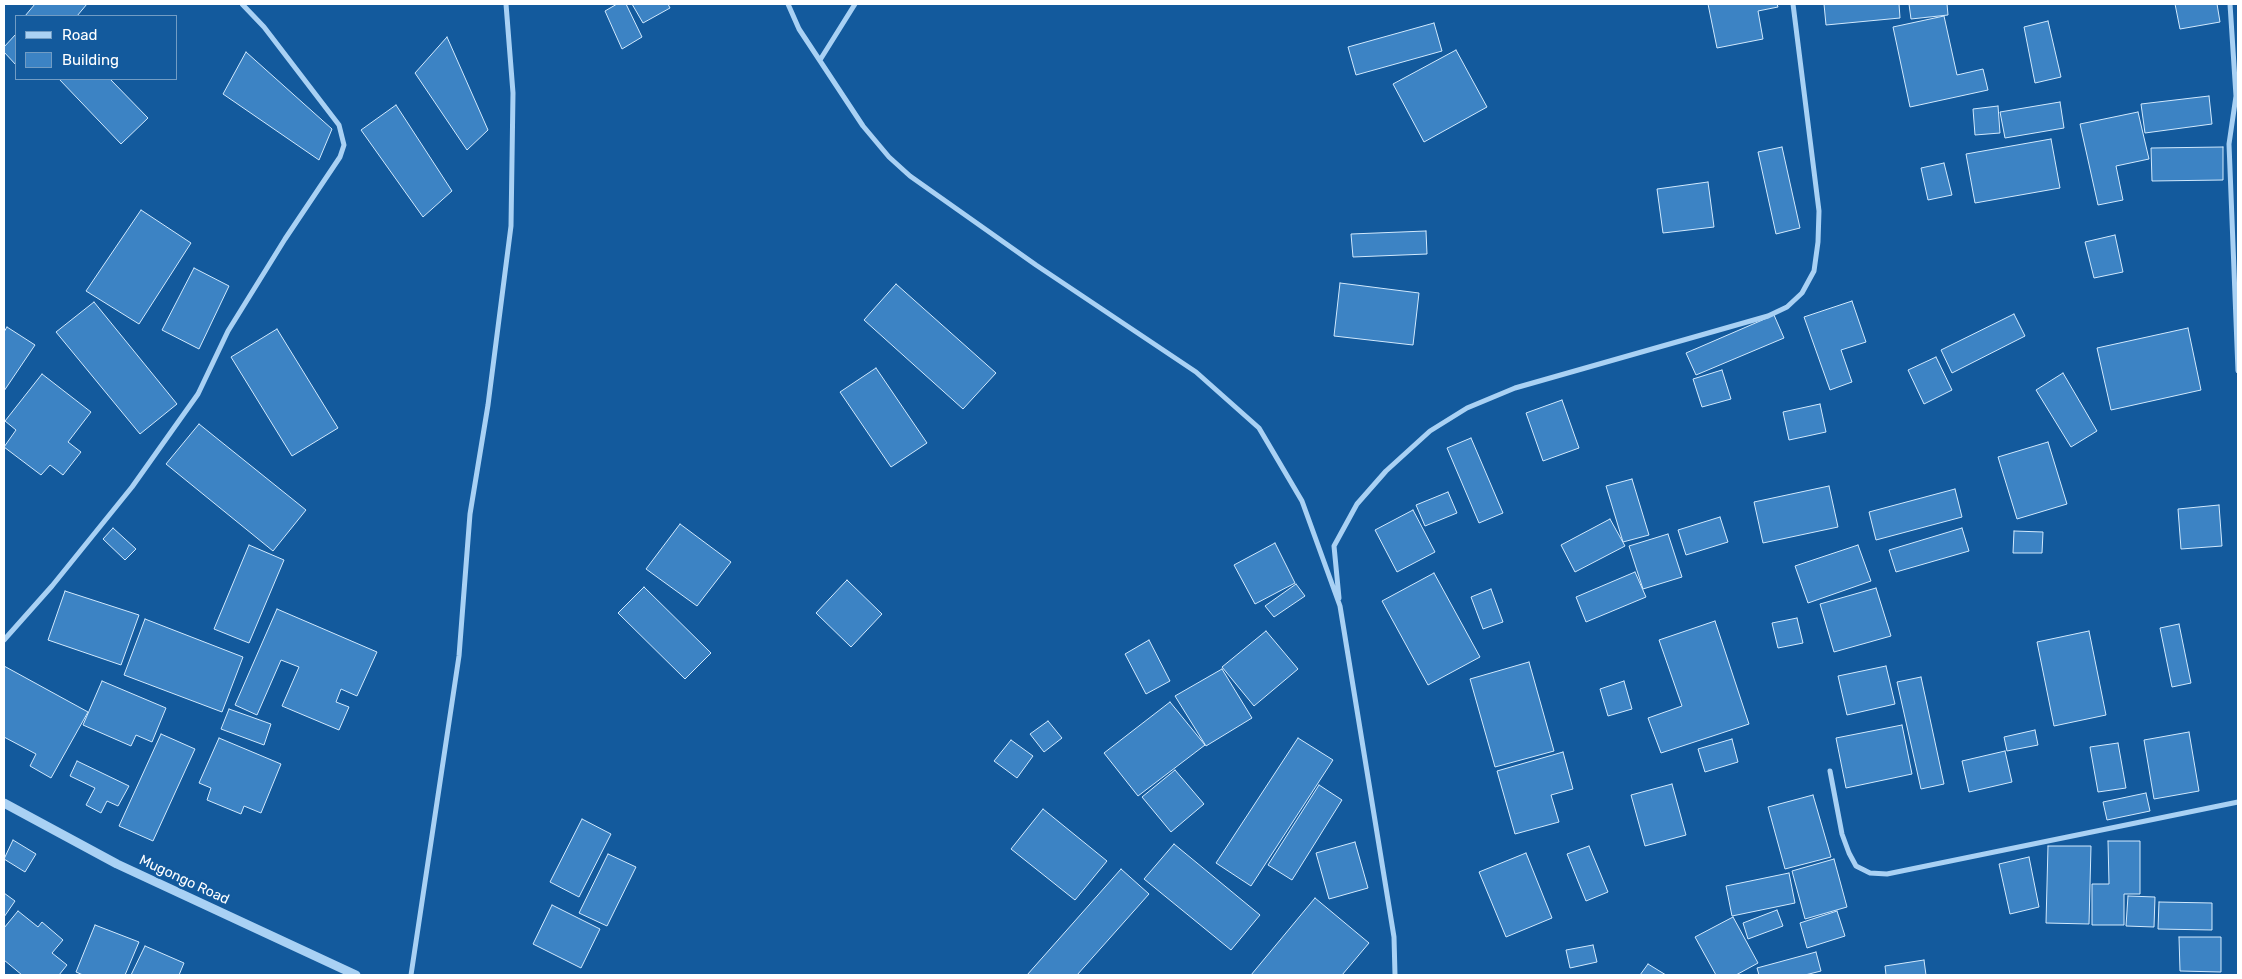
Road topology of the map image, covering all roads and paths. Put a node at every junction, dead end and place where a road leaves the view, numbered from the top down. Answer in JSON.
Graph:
{"nodes":[{"id":1,"x":242,"y":4,"type":"edge"},
{"id":2,"x":506,"y":4,"type":"edge"},
{"id":3,"x":788,"y":4,"type":"edge"},
{"id":4,"x":854,"y":4,"type":"edge"},
{"id":5,"x":1793,"y":4,"type":"edge"},
{"id":6,"x":2230,"y":4,"type":"edge"},
{"id":7,"x":820,"y":60,"type":"junction"},
{"id":8,"x":2237,"y":95,"type":"edge"},
{"id":9,"x":2238,"y":371,"type":"edge"},
{"id":10,"x":1340,"y":606,"type":"junction"},
{"id":11,"x":4,"y":640,"type":"edge"},
{"id":12,"x":1830,"y":772,"type":"dead end"},
{"id":13,"x":2238,"y":802,"type":"edge"},
{"id":14,"x":4,"y":803,"type":"edge"},
{"id":15,"x":356,"y":975,"type":"edge"},
{"id":16,"x":411,"y":975,"type":"edge"},
{"id":17,"x":1395,"y":975,"type":"edge"}],
"edges":[{"from":1,"to":11,"type":"street"},
{"from":2,"to":16,"type":"street"},
{"from":3,"to":7,"type":"street"},
{"from":4,"to":7,"type":"street"},
{"from":5,"to":10,"type":"street"},
{"from":6,"to":8,"type":"street"},
{"from":7,"to":10,"type":"street"},
{"from":8,"to":9,"type":"street"},
{"from":10,"to":17,"type":"street"},
{"from":12,"to":13,"type":"street"},
{"from":14,"to":15,"type":"street","name":"Mugongo Road"}]}
